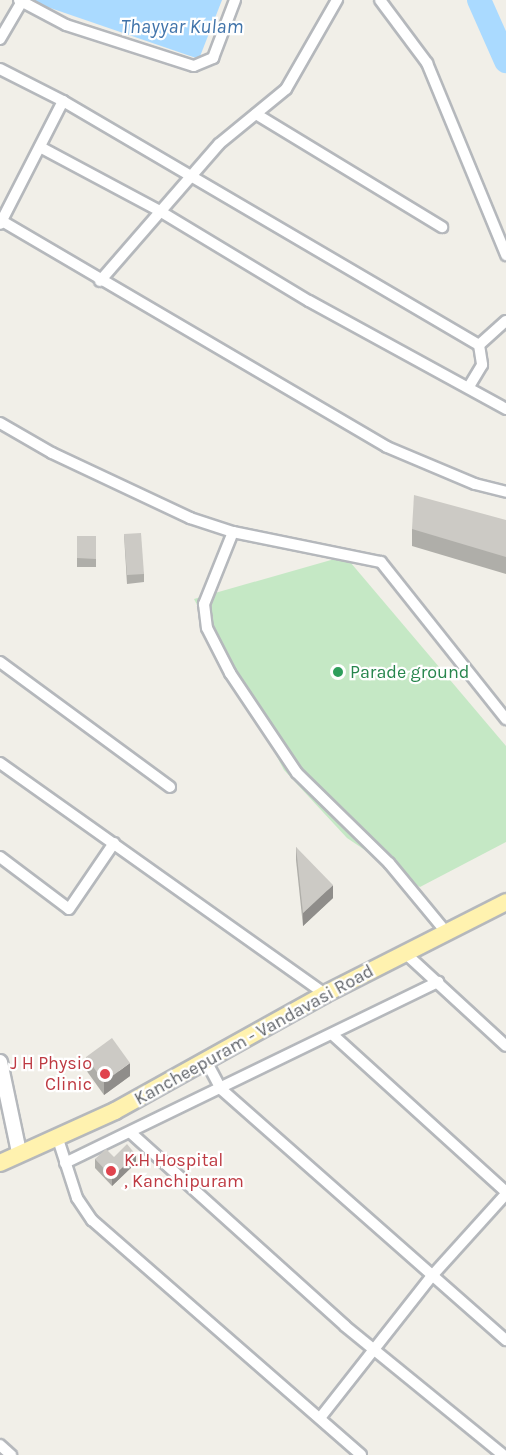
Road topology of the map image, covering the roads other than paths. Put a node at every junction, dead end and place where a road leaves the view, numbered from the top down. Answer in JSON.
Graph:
{"nodes":[{"id":1,"x":235,"y":0,"type":"edge"},
{"id":2,"x":337,"y":0,"type":"edge"},
{"id":3,"x":380,"y":0,"type":"edge"},
{"id":4,"x":20,"y":1,"type":"edge"},
{"id":5,"x":0,"y":39,"type":"edge"},
{"id":6,"x":0,"y":69,"type":"edge"},
{"id":7,"x":63,"y":101,"type":"junction"},
{"id":8,"x":256,"y":114,"type":"junction"},
{"id":9,"x":40,"y":147,"type":"junction"},
{"id":10,"x":189,"y":176,"type":"junction"},
{"id":11,"x":159,"y":210,"type":"junction"},
{"id":12,"x":1,"y":223,"type":"edge"},
{"id":13,"x":442,"y":227,"type":"dead end"},
{"id":14,"x":506,"y":255,"type":"edge"},
{"id":15,"x":100,"y":281,"type":"junction"},
{"id":16,"x":506,"y":321,"type":"edge"},
{"id":17,"x":479,"y":345,"type":"junction"},
{"id":18,"x":469,"y":387,"type":"junction"},
{"id":19,"x":506,"y":409,"type":"edge"},
{"id":20,"x":0,"y":423,"type":"edge"},
{"id":21,"x":506,"y":492,"type":"edge"},
{"id":22,"x":233,"y":532,"type":"junction"},
{"id":23,"x":0,"y":662,"type":"edge"},
{"id":24,"x":506,"y":719,"type":"edge"},
{"id":25,"x":0,"y":763,"type":"edge"},
{"id":26,"x":170,"y":787,"type":"dead end"},
{"id":27,"x":114,"y":843,"type":"junction"},
{"id":28,"x":0,"y":858,"type":"edge"},
{"id":29,"x":506,"y":902,"type":"edge"},
{"id":30,"x":446,"y":932,"type":"junction"},
{"id":31,"x":405,"y":953,"type":"junction"},
{"id":32,"x":438,"y":982,"type":"junction"},
{"id":33,"x":326,"y":994,"type":"junction"},
{"id":34,"x":333,"y":1035,"type":"junction"},
{"id":35,"x":506,"y":1046,"type":"edge"},
{"id":36,"x":205,"y":1059,"type":"junction"},
{"id":37,"x":0,"y":1062,"type":"edge"},
{"id":38,"x":221,"y":1089,"type":"junction"},
{"id":39,"x":131,"y":1133,"type":"junction"},
{"id":40,"x":57,"y":1136,"type":"junction"},
{"id":41,"x":19,"y":1152,"type":"junction"},
{"id":42,"x":0,"y":1163,"type":"edge"},
{"id":43,"x":65,"y":1163,"type":"junction"},
{"id":44,"x":506,"y":1193,"type":"edge"},
{"id":45,"x":431,"y":1277,"type":"junction"},
{"id":46,"x":506,"y":1340,"type":"edge"},
{"id":47,"x":374,"y":1350,"type":"junction"},
{"id":48,"x":320,"y":1418,"type":"junction"},
{"id":49,"x":0,"y":1445,"type":"edge"},
{"id":50,"x":11,"y":1455,"type":"edge"},
{"id":51,"x":361,"y":1455,"type":"edge"},
{"id":52,"x":503,"y":1455,"type":"edge"}],
"edges":[{"from":1,"to":4,"type":"street"},
{"from":2,"to":8,"type":"street"},
{"from":3,"to":14,"type":"street"},
{"from":4,"to":5,"type":"street"},
{"from":6,"to":7,"type":"street"},
{"from":7,"to":9,"type":"street"},
{"from":7,"to":10,"type":"street"},
{"from":8,"to":10,"type":"street"},
{"from":8,"to":13,"type":"street"},
{"from":9,"to":11,"type":"street"},
{"from":9,"to":12,"type":"street"},
{"from":10,"to":11,"type":"street"},
{"from":10,"to":17,"type":"street"},
{"from":11,"to":15,"type":"street"},
{"from":11,"to":18,"type":"street"},
{"from":12,"to":15,"type":"street"},
{"from":15,"to":21,"type":"street"},
{"from":16,"to":17,"type":"street"},
{"from":17,"to":18,"type":"street"},
{"from":18,"to":19,"type":"street"},
{"from":20,"to":22,"type":"street"},
{"from":22,"to":24,"type":"street"},
{"from":22,"to":30,"type":"street"},
{"from":23,"to":26,"type":"street"},
{"from":25,"to":27,"type":"street"},
{"from":27,"to":28,"type":"street"},
{"from":27,"to":33,"type":"street"},
{"from":29,"to":30,"type":"main road","name":"Kancheepuram - Vandavasi Road"},
{"from":30,"to":31,"type":"main road","name":"Kancheepuram - Vandavasi Road"},
{"from":31,"to":32,"type":"street"},
{"from":31,"to":33,"type":"main road","name":"Kancheepuram - Vandavasi Road"},
{"from":32,"to":34,"type":"street"},
{"from":32,"to":35,"type":"street"},
{"from":33,"to":36,"type":"main road","name":"Kancheepuram - Vandavasi Road"},
{"from":34,"to":38,"type":"street"},
{"from":34,"to":44,"type":"street"},
{"from":36,"to":38,"type":"street"},
{"from":36,"to":40,"type":"main road","name":"Kancheepuram - Vandavasi Road"},
{"from":37,"to":41,"type":"street"},
{"from":38,"to":39,"type":"street"},
{"from":38,"to":45,"type":"street"},
{"from":39,"to":43,"type":"street"},
{"from":39,"to":47,"type":"street"},
{"from":40,"to":41,"type":"main road","name":"Kancheepuram - Vandavasi Road"},
{"from":40,"to":43,"type":"street"},
{"from":41,"to":42,"type":"main road","name":"Kancheepuram - Vandavasi Road"},
{"from":43,"to":48,"type":"street"},
{"from":44,"to":45,"type":"street"},
{"from":45,"to":46,"type":"street"},
{"from":45,"to":47,"type":"street"},
{"from":47,"to":48,"type":"street"},
{"from":47,"to":52,"type":"street"},
{"from":48,"to":51,"type":"street"},
{"from":49,"to":50,"type":"street"}]}
